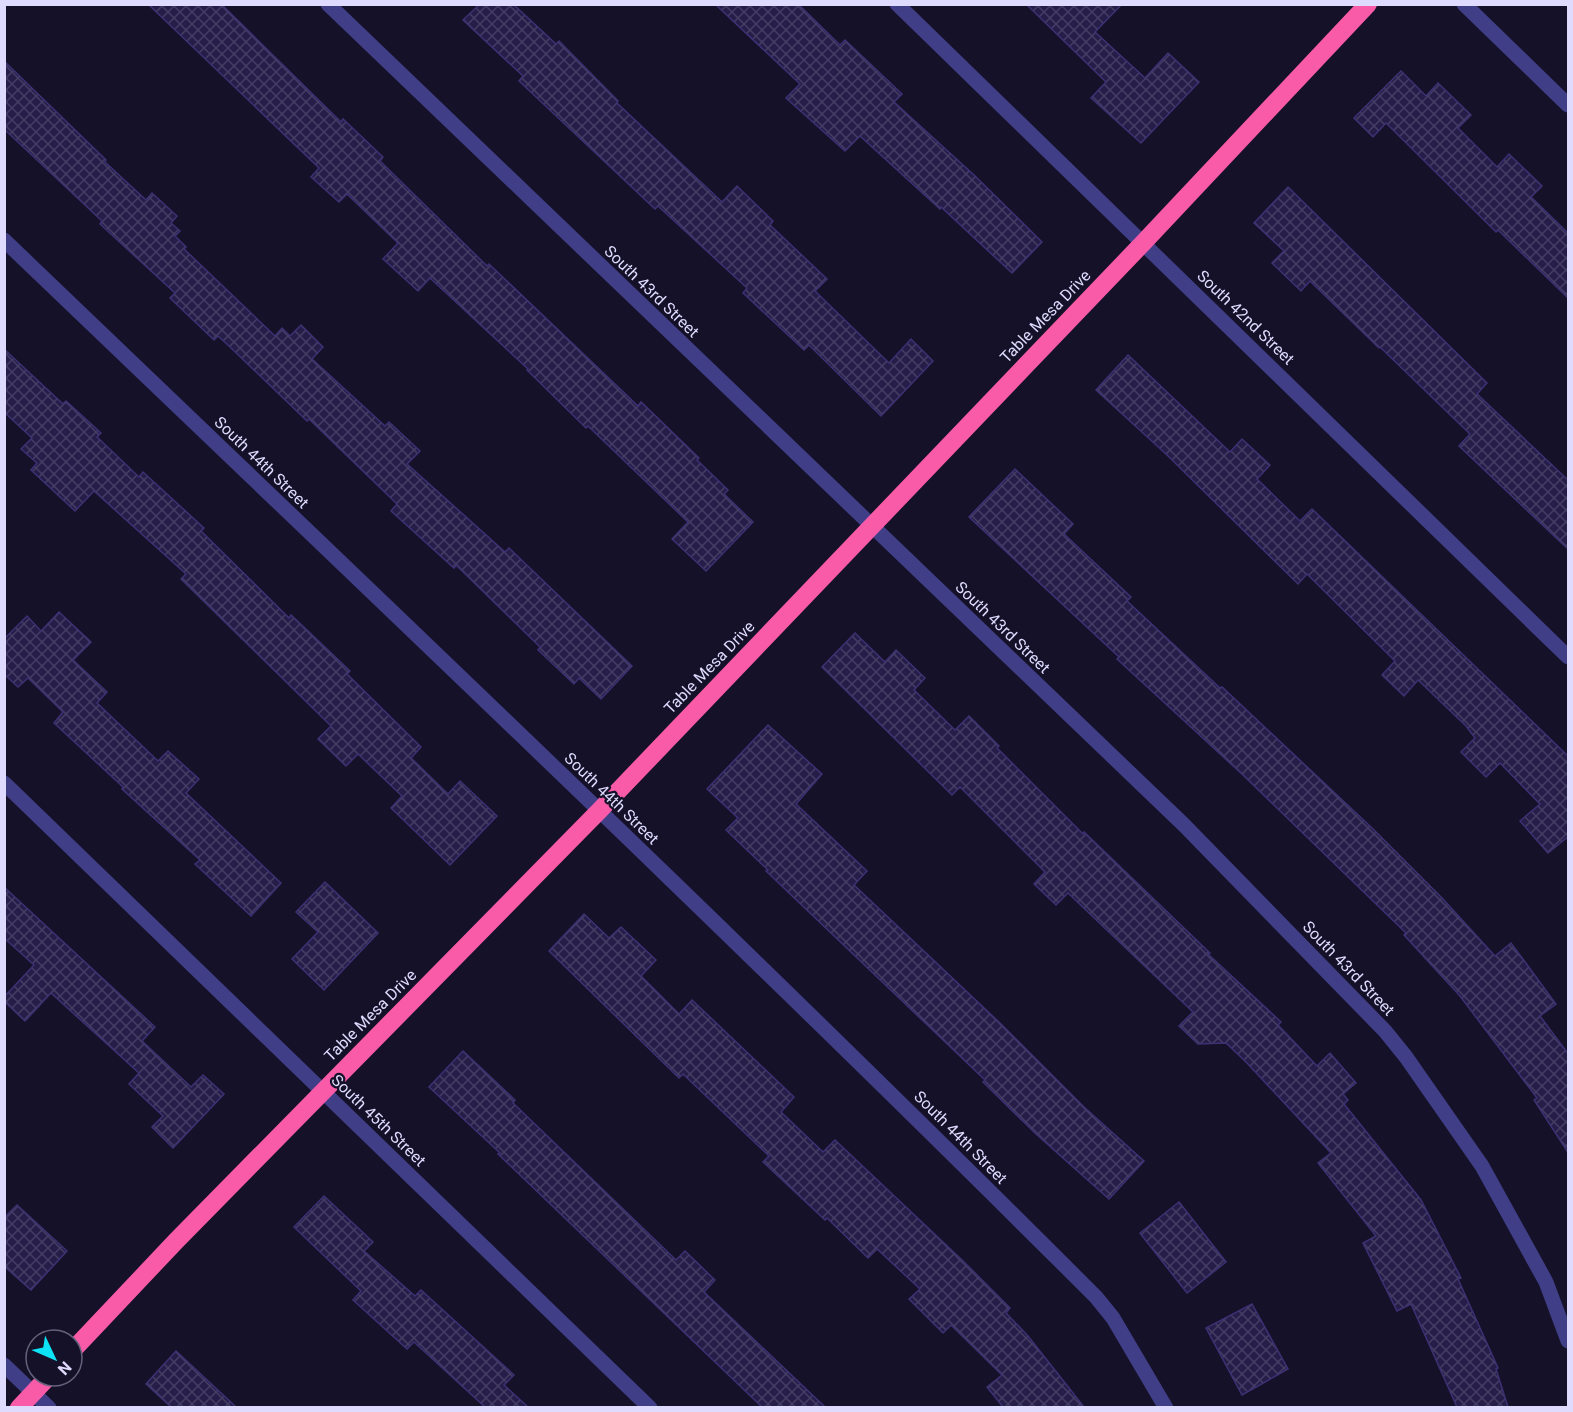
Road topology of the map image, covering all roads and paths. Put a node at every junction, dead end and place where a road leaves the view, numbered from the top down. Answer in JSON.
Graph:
{"nodes":[{"id":1,"x":328,"y":4,"type":"edge"},
{"id":2,"x":897,"y":4,"type":"edge"},
{"id":3,"x":1368,"y":4,"type":"edge"},
{"id":4,"x":1464,"y":4,"type":"edge"},
{"id":5,"x":1569,"y":105,"type":"edge"},
{"id":6,"x":4,"y":240,"type":"edge"},
{"id":7,"x":1143,"y":243,"type":"junction"},
{"id":8,"x":871,"y":525,"type":"junction"},
{"id":9,"x":1569,"y":657,"type":"edge"},
{"id":10,"x":4,"y":783,"type":"edge"},
{"id":11,"x":599,"y":811,"type":"junction"},
{"id":12,"x":323,"y":1090,"type":"junction"},
{"id":13,"x":84,"y":1338,"type":"edge"},
{"id":14,"x":1569,"y":1341,"type":"edge"},
{"id":15,"x":4,"y":1365,"type":"edge"},
{"id":16,"x":37,"y":1388,"type":"edge"},
{"id":17,"x":33,"y":1392,"type":"junction"},
{"id":18,"x":19,"y":1407,"type":"edge"},
{"id":19,"x":49,"y":1407,"type":"edge"},
{"id":20,"x":650,"y":1407,"type":"edge"},
{"id":21,"x":1166,"y":1407,"type":"edge"}],
"edges":[{"from":1,"to":8,"type":"street","name":"South 43rd Street"},
{"from":2,"to":7,"type":"street","name":"South 42nd Street"},
{"from":3,"to":7,"type":"highway","name":"Table Mesa Drive"},
{"from":4,"to":5,"type":"street"},
{"from":6,"to":11,"type":"street","name":"South 44th Street"},
{"from":7,"to":8,"type":"highway","name":"Table Mesa Drive"},
{"from":7,"to":9,"type":"street","name":"South 42nd Street"},
{"from":8,"to":11,"type":"highway","name":"Table Mesa Drive"},
{"from":8,"to":14,"type":"street","name":"South 43rd Street"},
{"from":10,"to":12,"type":"street","name":"South 45th Street"},
{"from":11,"to":12,"type":"highway","name":"Table Mesa Drive"},
{"from":11,"to":21,"type":"street","name":"South 44th Street"},
{"from":12,"to":13,"type":"highway","name":"Table Mesa Drive"},
{"from":12,"to":20,"type":"street","name":"South 45th Street"},
{"from":15,"to":17,"type":"street"},
{"from":16,"to":17,"type":"highway"},
{"from":17,"to":18,"type":"highway"},
{"from":17,"to":19,"type":"street"}]}
